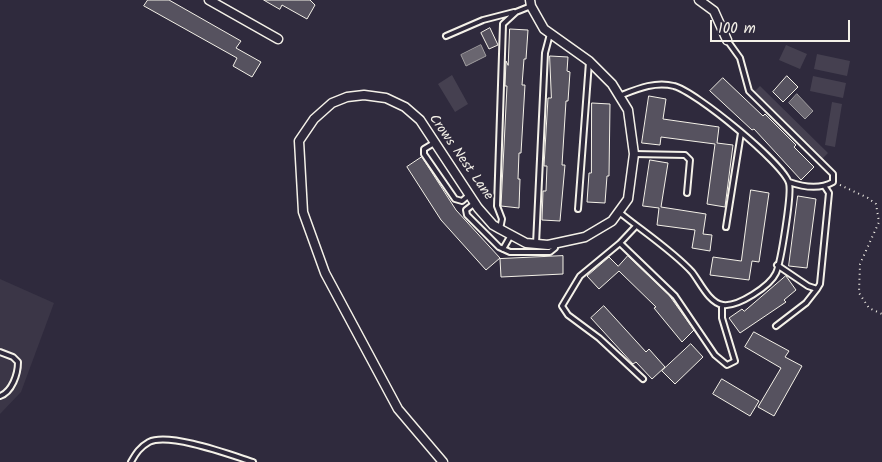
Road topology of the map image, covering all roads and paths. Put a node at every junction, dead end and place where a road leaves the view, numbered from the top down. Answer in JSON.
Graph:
{"nodes":[{"id":1,"x":209,"y":0,"type":"edge"},
{"id":2,"x":699,"y":0,"type":"edge"},
{"id":3,"x":531,"y":3,"type":"edge"},
{"id":4,"x":516,"y":12,"type":"junction"},
{"id":5,"x":550,"y":33,"type":"junction"},
{"id":6,"x":446,"y":36,"type":"dead end"},
{"id":7,"x":278,"y":39,"type":"dead end"},
{"id":8,"x":727,"y":40,"type":"joint"},
{"id":9,"x":589,"y":61,"type":"junction"},
{"id":10,"x":619,"y":96,"type":"junction"},
{"id":11,"x":741,"y":133,"type":"junction"},
{"id":12,"x":434,"y":143,"type":"junction"},
{"id":13,"x":634,"y":154,"type":"junction"},
{"id":14,"x":789,"y":182,"type":"junction"},
{"id":15,"x":833,"y":182,"type":"junction"},
{"id":16,"x":825,"y":187,"type":"junction"},
{"id":17,"x":687,"y":193,"type":"dead end"},
{"id":18,"x":469,"y":195,"type":"junction"},
{"id":19,"x":475,"y":203,"type":"junction"},
{"id":20,"x":578,"y":209,"type":"dead end"},
{"id":21,"x":619,"y":212,"type":"junction"},
{"id":22,"x":636,"y":226,"type":"junction"},
{"id":23,"x":726,"y":227,"type":"dead end"},
{"id":24,"x":500,"y":229,"type":"junction"},
{"id":25,"x":511,"y":235,"type":"junction"},
{"id":26,"x":555,"y":243,"type":"junction"},
{"id":27,"x":620,"y":243,"type":"junction"},
{"id":28,"x":536,"y":244,"type":"junction"},
{"id":29,"x":503,"y":248,"type":"junction"},
{"id":30,"x":777,"y":265,"type":"junction"},
{"id":31,"x":817,"y":289,"type":"junction"},
{"id":32,"x":722,"y":305,"type":"junction"},
{"id":33,"x":882,"y":314,"type":"edge"},
{"id":34,"x":776,"y":326,"type":"dead end"},
{"id":35,"x":0,"y":352,"type":"edge"},
{"id":36,"x":643,"y":379,"type":"dead end"},
{"id":37,"x":0,"y":396,"type":"edge"},
{"id":38,"x":131,"y":462,"type":"edge"},
{"id":39,"x":252,"y":462,"type":"edge"},
{"id":40,"x":443,"y":462,"type":"edge"}],
"edges":[{"from":1,"to":7,"type":"street"},
{"from":2,"to":8,"type":"street"},
{"from":3,"to":4,"type":"lane"},
{"from":3,"to":5,"type":"street","name":"Crows Nest Lane"},
{"from":4,"to":6,"type":"lane"},
{"from":4,"to":24,"type":"lane"},
{"from":5,"to":9,"type":"street","name":"Crows Nest Lane"},
{"from":5,"to":28,"type":"lane"},
{"from":8,"to":15,"type":"lane"},
{"from":9,"to":10,"type":"street","name":"Crows Nest Lane"},
{"from":9,"to":20,"type":"lane"},
{"from":10,"to":11,"type":"lane"},
{"from":10,"to":13,"type":"street","name":"Crows Nest Lane"},
{"from":11,"to":14,"type":"lane"},
{"from":11,"to":23,"type":"lane"},
{"from":12,"to":18,"type":"street","name":"Crows Nest Lane"},
{"from":12,"to":18,"type":"lane"},
{"from":12,"to":40,"type":"street","name":"Crows Nest Lane"},
{"from":13,"to":17,"type":"lane"},
{"from":13,"to":21,"type":"street","name":"Crows Nest Lane"},
{"from":14,"to":16,"type":"lane"},
{"from":14,"to":30,"type":"lane"},
{"from":15,"to":16,"type":"lane"},
{"from":15,"to":33,"type":"path"},
{"from":16,"to":31,"type":"lane"},
{"from":18,"to":19,"type":"street","name":"Crows Nest Lane"},
{"from":19,"to":24,"type":"street","name":"Crows Nest Lane"},
{"from":19,"to":29,"type":"lane"},
{"from":21,"to":22,"type":"lane"},
{"from":21,"to":26,"type":"street","name":"Crows Nest Lane"},
{"from":22,"to":27,"type":"lane"},
{"from":22,"to":32,"type":"lane"},
{"from":24,"to":25,"type":"street","name":"Crows Nest Lane"},
{"from":25,"to":28,"type":"street","name":"Crows Nest Lane"},
{"from":25,"to":29,"type":"lane"},
{"from":26,"to":28,"type":"street","name":"Crows Nest Lane"},
{"from":26,"to":29,"type":"lane"},
{"from":27,"to":32,"type":"lane"},
{"from":27,"to":36,"type":"lane"},
{"from":30,"to":31,"type":"lane"},
{"from":30,"to":32,"type":"lane"},
{"from":31,"to":34,"type":"lane"},
{"from":35,"to":37,"type":"lane"},
{"from":38,"to":39,"type":"lane"}]}
